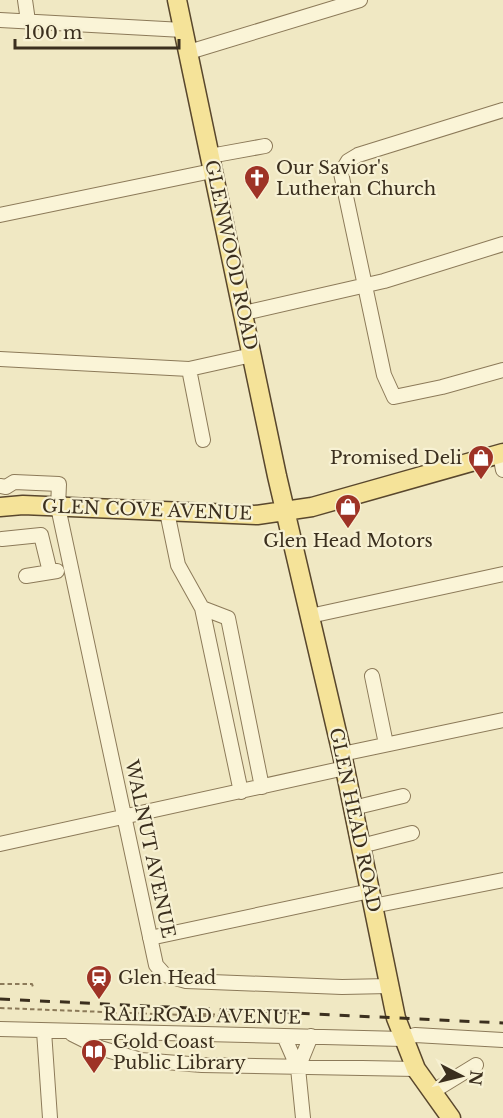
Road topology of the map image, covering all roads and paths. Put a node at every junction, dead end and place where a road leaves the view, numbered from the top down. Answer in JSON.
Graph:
{"nodes":[{"id":1,"x":25,"y":0,"type":"edge"},
{"id":2,"x":177,"y":0,"type":"edge"},
{"id":3,"x":360,"y":0,"type":"edge"},
{"id":4,"x":0,"y":20,"type":"edge"},
{"id":5,"x":28,"y":21,"type":"junction"},
{"id":6,"x":183,"y":30,"type":"junction"},
{"id":7,"x":189,"y":52,"type":"junction"},
{"id":8,"x":503,"y":110,"type":"edge"},
{"id":9,"x":265,"y":146,"type":"dead end"},
{"id":10,"x":211,"y":163,"type":"junction"},
{"id":11,"x":0,"y":215,"type":"edge"},
{"id":12,"x":503,"y":244,"type":"edge"},
{"id":13,"x":364,"y":285,"type":"junction"},
{"id":14,"x":244,"y":313,"type":"junction"},
{"id":15,"x":252,"y":355,"type":"junction"},
{"id":16,"x":0,"y":359,"type":"edge"},
{"id":17,"x":189,"y":369,"type":"junction"},
{"id":18,"x":503,"y":370,"type":"edge"},
{"id":19,"x":203,"y":440,"type":"dead end"},
{"id":20,"x":502,"y":460,"type":"edge"},
{"id":21,"x":0,"y":486,"type":"edge"},
{"id":22,"x":0,"y":507,"type":"edge"},
{"id":23,"x":58,"y":507,"type":"junction"},
{"id":24,"x":285,"y":510,"type":"junction"},
{"id":25,"x":167,"y":512,"type":"junction"},
{"id":26,"x":2,"y":539,"type":"dead end"},
{"id":27,"x":71,"y":568,"type":"junction"},
{"id":28,"x":50,"y":572,"type":"junction"},
{"id":29,"x":503,"y":574,"type":"edge"},
{"id":30,"x":26,"y":576,"type":"dead end"},
{"id":31,"x":202,"y":608,"type":"junction"},
{"id":32,"x":310,"y":616,"type":"junction"},
{"id":33,"x":372,"y":676,"type":"dead end"},
{"id":34,"x":503,"y":720,"type":"edge"},
{"id":35,"x":386,"y":744,"type":"junction"},
{"id":36,"x":343,"y":761,"type":"junction"},
{"id":37,"x":262,"y":787,"type":"junction"},
{"id":38,"x":241,"y":792,"type":"junction"},
{"id":39,"x":403,"y":796,"type":"dead end"},
{"id":40,"x":353,"y":808,"type":"junction"},
{"id":41,"x":125,"y":816,"type":"junction"},
{"id":42,"x":412,"y":833,"type":"dead end"},
{"id":43,"x":0,"y":844,"type":"edge"},
{"id":44,"x":361,"y":846,"type":"junction"},
{"id":45,"x":503,"y":880,"type":"edge"},
{"id":46,"x":372,"y":899,"type":"junction"},
{"id":47,"x":150,"y":938,"type":"junction"},
{"id":48,"x":0,"y":984,"type":"edge"},
{"id":49,"x":390,"y":986,"type":"junction"},
{"id":50,"x":33,"y":987,"type":"dead end"},
{"id":51,"x":0,"y":1008,"type":"edge"},
{"id":52,"x":203,"y":1014,"type":"dead end"},
{"id":53,"x":0,"y":1029,"type":"edge"},
{"id":54,"x":44,"y":1031,"type":"junction"},
{"id":55,"x":68,"y":1032,"type":"junction"},
{"id":56,"x":284,"y":1036,"type":"junction"},
{"id":57,"x":311,"y":1036,"type":"junction"},
{"id":58,"x":403,"y":1039,"type":"junction"},
{"id":59,"x":503,"y":1041,"type":"edge"},
{"id":60,"x":476,"y":1065,"type":"dead end"},
{"id":61,"x":298,"y":1068,"type":"junction"},
{"id":62,"x":416,"y":1069,"type":"junction"},
{"id":63,"x":432,"y":1092,"type":"junction"},
{"id":64,"x":50,"y":1118,"type":"edge"},
{"id":65,"x":303,"y":1118,"type":"edge"},
{"id":66,"x":451,"y":1118,"type":"edge"}],
"edges":[{"from":1,"to":5,"type":"street"},
{"from":2,"to":6,"type":"main road","name":"GLENWOOD ROAD"},
{"from":3,"to":7,"type":"street"},
{"from":4,"to":5,"type":"street"},
{"from":5,"to":6,"type":"street"},
{"from":6,"to":7,"type":"main road","name":"GLENWOOD ROAD"},
{"from":7,"to":10,"type":"main road","name":"GLENWOOD ROAD"},
{"from":8,"to":13,"type":"street"},
{"from":9,"to":10,"type":"street"},
{"from":10,"to":11,"type":"street"},
{"from":10,"to":14,"type":"main road","name":"GLENWOOD ROAD"},
{"from":12,"to":13,"type":"street"},
{"from":13,"to":14,"type":"street"},
{"from":13,"to":18,"type":"street"},
{"from":14,"to":15,"type":"main road","name":"GLENWOOD ROAD"},
{"from":15,"to":17,"type":"street"},
{"from":15,"to":24,"type":"main road","name":"GLENWOOD ROAD"},
{"from":16,"to":17,"type":"street"},
{"from":17,"to":19,"type":"street"},
{"from":20,"to":24,"type":"main road","name":"GLEN COVE AVENUE"},
{"from":21,"to":23,"type":"street","name":"WALNUT AVENUE"},
{"from":22,"to":23,"type":"main road","name":"GLEN COVE AVENUE"},
{"from":23,"to":25,"type":"main road","name":"GLEN COVE AVENUE"},
{"from":23,"to":27,"type":"street","name":"WALNUT AVENUE"},
{"from":24,"to":25,"type":"main road","name":"GLEN COVE AVENUE"},
{"from":24,"to":32,"type":"main road","name":"GLEN HEAD ROAD"},
{"from":25,"to":31,"type":"street"},
{"from":26,"to":28,"type":"street"},
{"from":27,"to":28,"type":"street"},
{"from":27,"to":41,"type":"street","name":"WALNUT AVENUE"},
{"from":28,"to":30,"type":"street"},
{"from":29,"to":32,"type":"street"},
{"from":31,"to":37,"type":"street"},
{"from":31,"to":38,"type":"street"},
{"from":32,"to":36,"type":"main road","name":"GLEN HEAD ROAD"},
{"from":33,"to":35,"type":"street"},
{"from":34,"to":35,"type":"street"},
{"from":35,"to":36,"type":"street"},
{"from":36,"to":37,"type":"street"},
{"from":36,"to":40,"type":"main road","name":"GLEN HEAD ROAD"},
{"from":37,"to":38,"type":"street"},
{"from":38,"to":41,"type":"street"},
{"from":39,"to":40,"type":"street"},
{"from":40,"to":44,"type":"main road","name":"GLEN HEAD ROAD"},
{"from":41,"to":43,"type":"street"},
{"from":41,"to":47,"type":"street","name":"WALNUT AVENUE"},
{"from":42,"to":44,"type":"street"},
{"from":44,"to":46,"type":"main road","name":"GLEN HEAD ROAD"},
{"from":45,"to":46,"type":"street"},
{"from":46,"to":47,"type":"street"},
{"from":46,"to":49,"type":"main road","name":"GLEN HEAD ROAD"},
{"from":47,"to":49,"type":"street","name":"WALNUT AVENUE"},
{"from":48,"to":50,"type":"path"},
{"from":49,"to":58,"type":"main road","name":"GLEN HEAD ROAD"},
{"from":51,"to":52,"type":"path"},
{"from":53,"to":54,"type":"street","name":"RAILROAD AVENUE"},
{"from":54,"to":55,"type":"street","name":"RAILROAD AVENUE"},
{"from":54,"to":64,"type":"street"},
{"from":55,"to":56,"type":"street","name":"RAILROAD AVENUE"},
{"from":55,"to":61,"type":"street"},
{"from":56,"to":57,"type":"street","name":"RAILROAD AVENUE"},
{"from":56,"to":61,"type":"street"},
{"from":57,"to":58,"type":"street","name":"RAILROAD AVENUE"},
{"from":57,"to":61,"type":"street"},
{"from":58,"to":59,"type":"street","name":"RAILROAD AVENUE"},
{"from":58,"to":62,"type":"main road","name":"GLEN HEAD ROAD"},
{"from":60,"to":63,"type":"street"},
{"from":61,"to":62,"type":"street"},
{"from":61,"to":65,"type":"street"},
{"from":62,"to":63,"type":"main road","name":"GLEN HEAD ROAD"},
{"from":63,"to":66,"type":"main road","name":"GLEN HEAD ROAD"}]}
